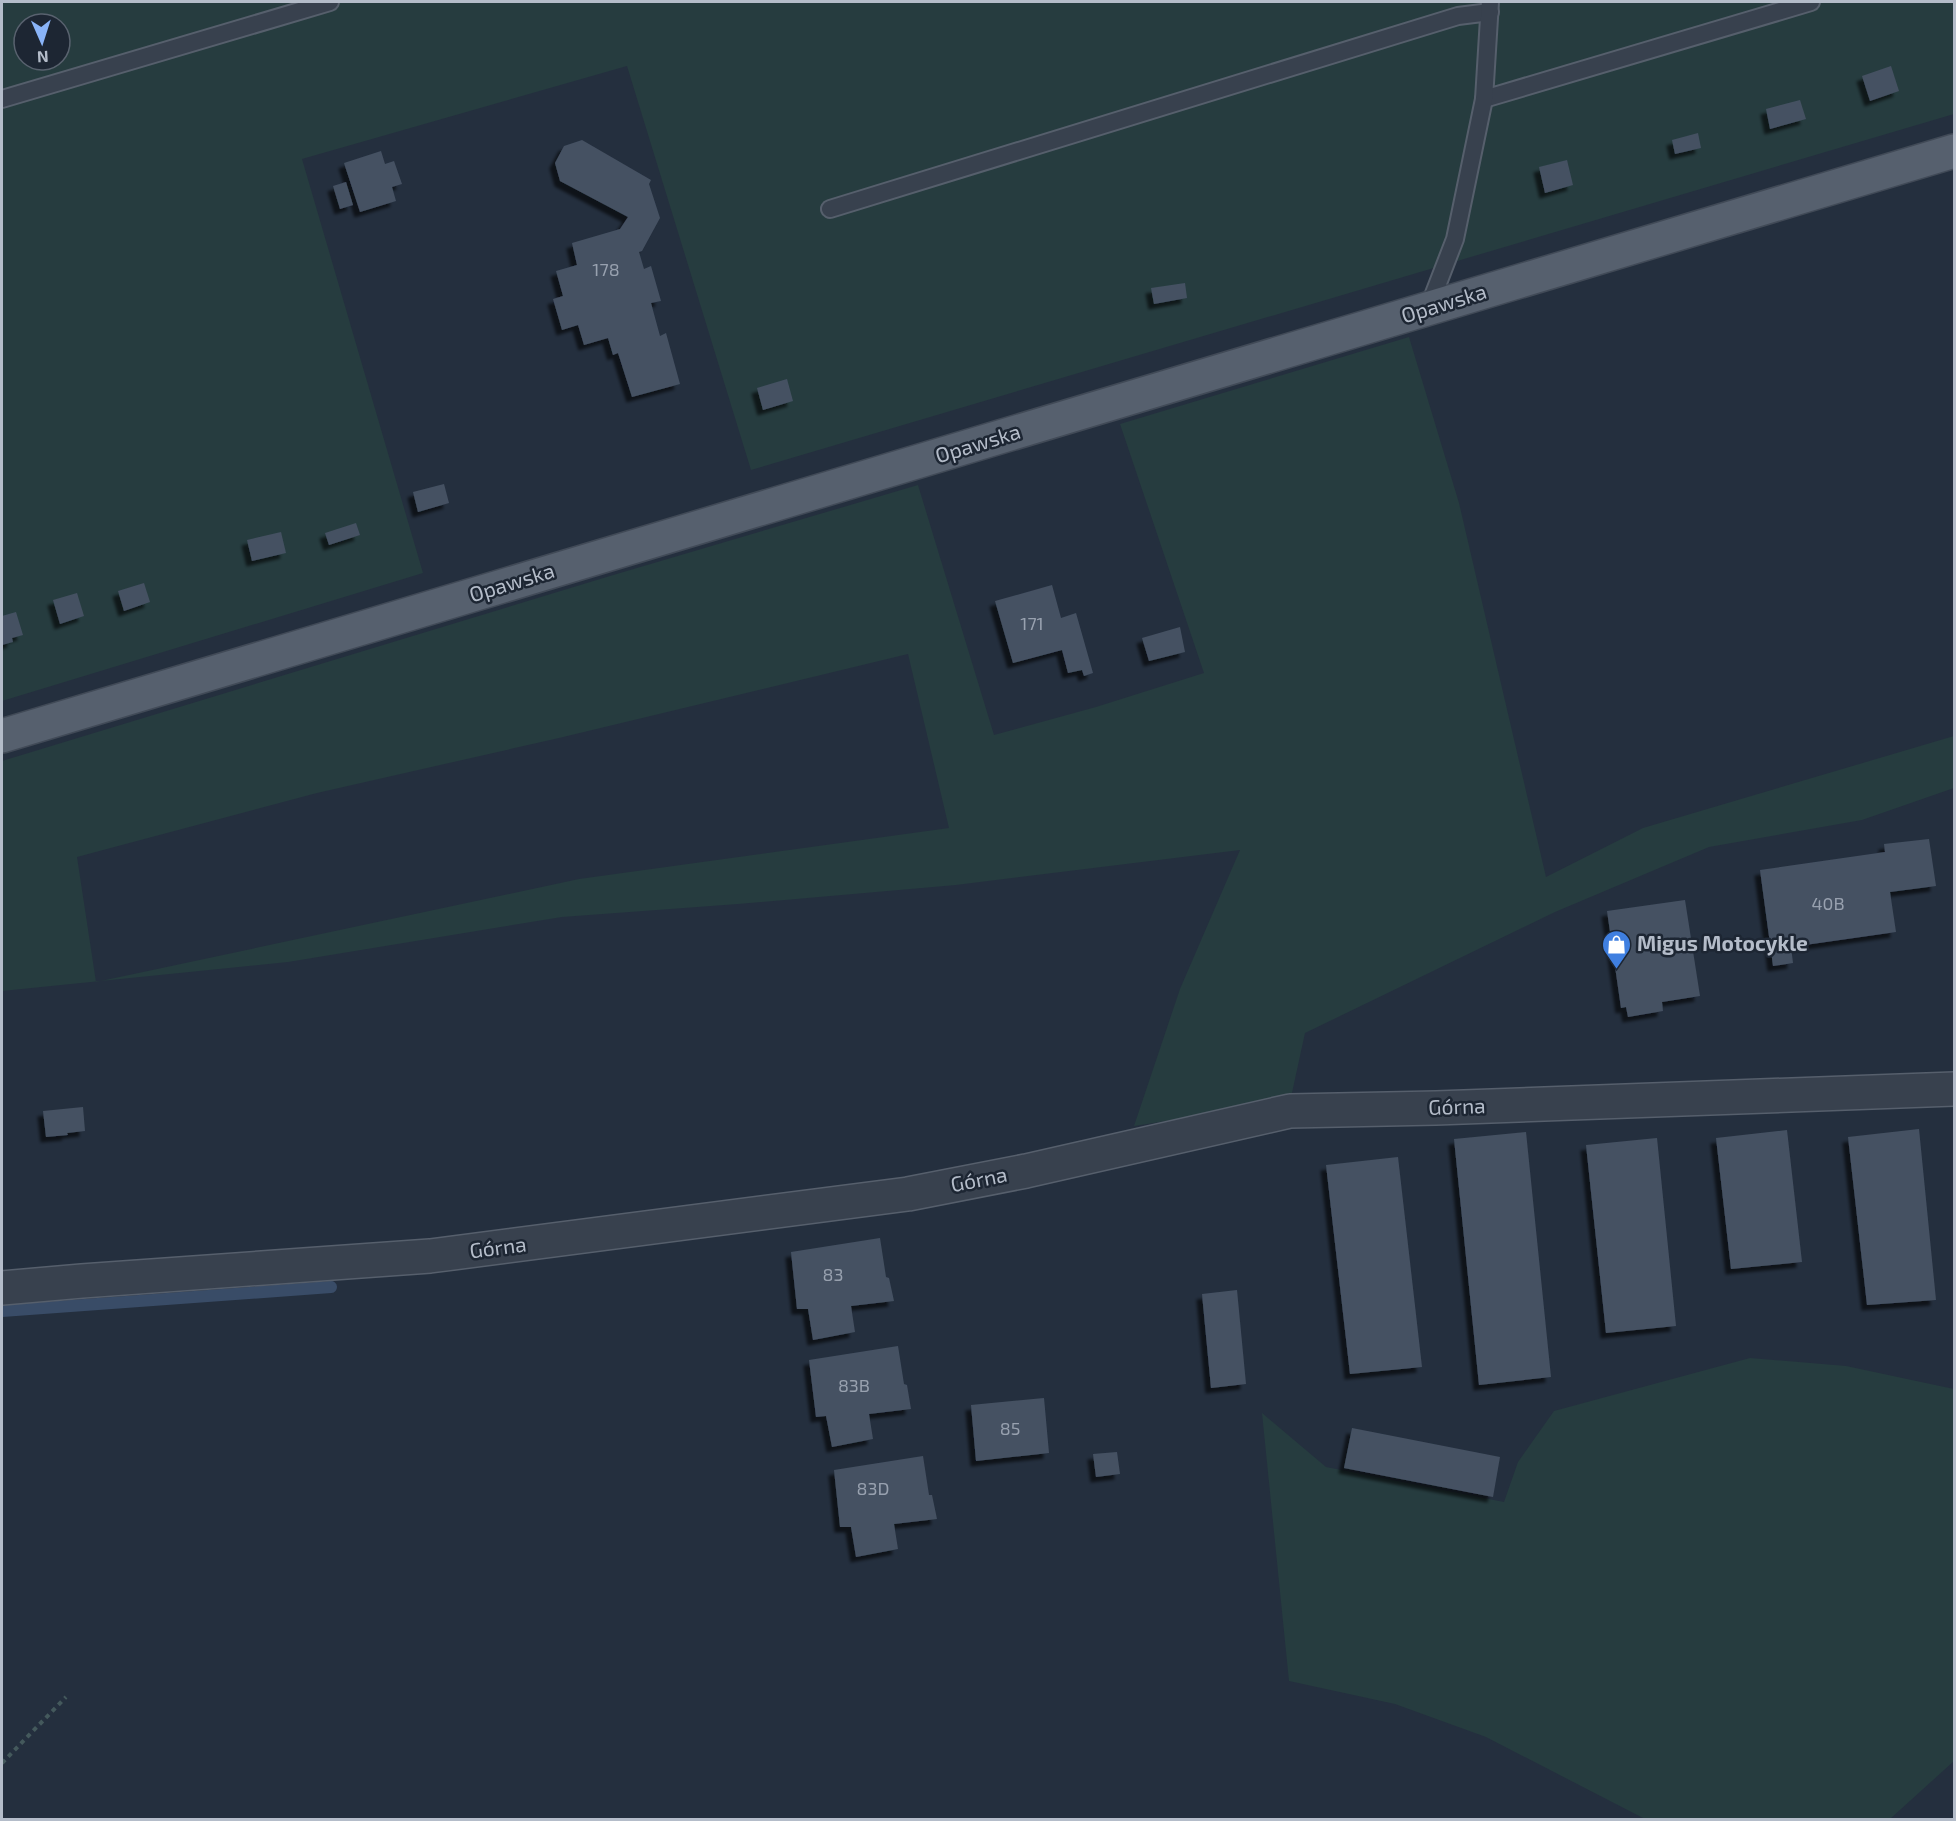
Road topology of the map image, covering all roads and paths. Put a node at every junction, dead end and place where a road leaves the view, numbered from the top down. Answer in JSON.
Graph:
{"nodes":[{"id":1,"x":330,"y":2,"type":"edge"},
{"id":2,"x":1811,"y":2,"type":"edge"},
{"id":3,"x":1490,"y":7,"type":"edge"},
{"id":4,"x":2,"y":99,"type":"edge"},
{"id":5,"x":1484,"y":99,"type":"junction"},
{"id":6,"x":1954,"y":151,"type":"edge"},
{"id":7,"x":830,"y":209,"type":"dead end"},
{"id":8,"x":1428,"y":309,"type":"junction"},
{"id":9,"x":2,"y":736,"type":"edge"},
{"id":10,"x":1954,"y":1089,"type":"edge"},
{"id":11,"x":2,"y":1288,"type":"edge"},
{"id":12,"x":66,"y":1697,"type":"dead end"},
{"id":13,"x":2,"y":1763,"type":"edge"}],
"edges":[{"from":1,"to":4,"type":"lane"},
{"from":2,"to":5,"type":"lane"},
{"from":3,"to":5,"type":"lane"},
{"from":3,"to":7,"type":"lane"},
{"from":5,"to":8,"type":"lane"},
{"from":6,"to":8,"type":"main road","name":"Opawska"},
{"from":8,"to":9,"type":"main road","name":"Opawska"},
{"from":10,"to":11,"type":"street","name":"Górna"},
{"from":12,"to":13,"type":"path"}]}
